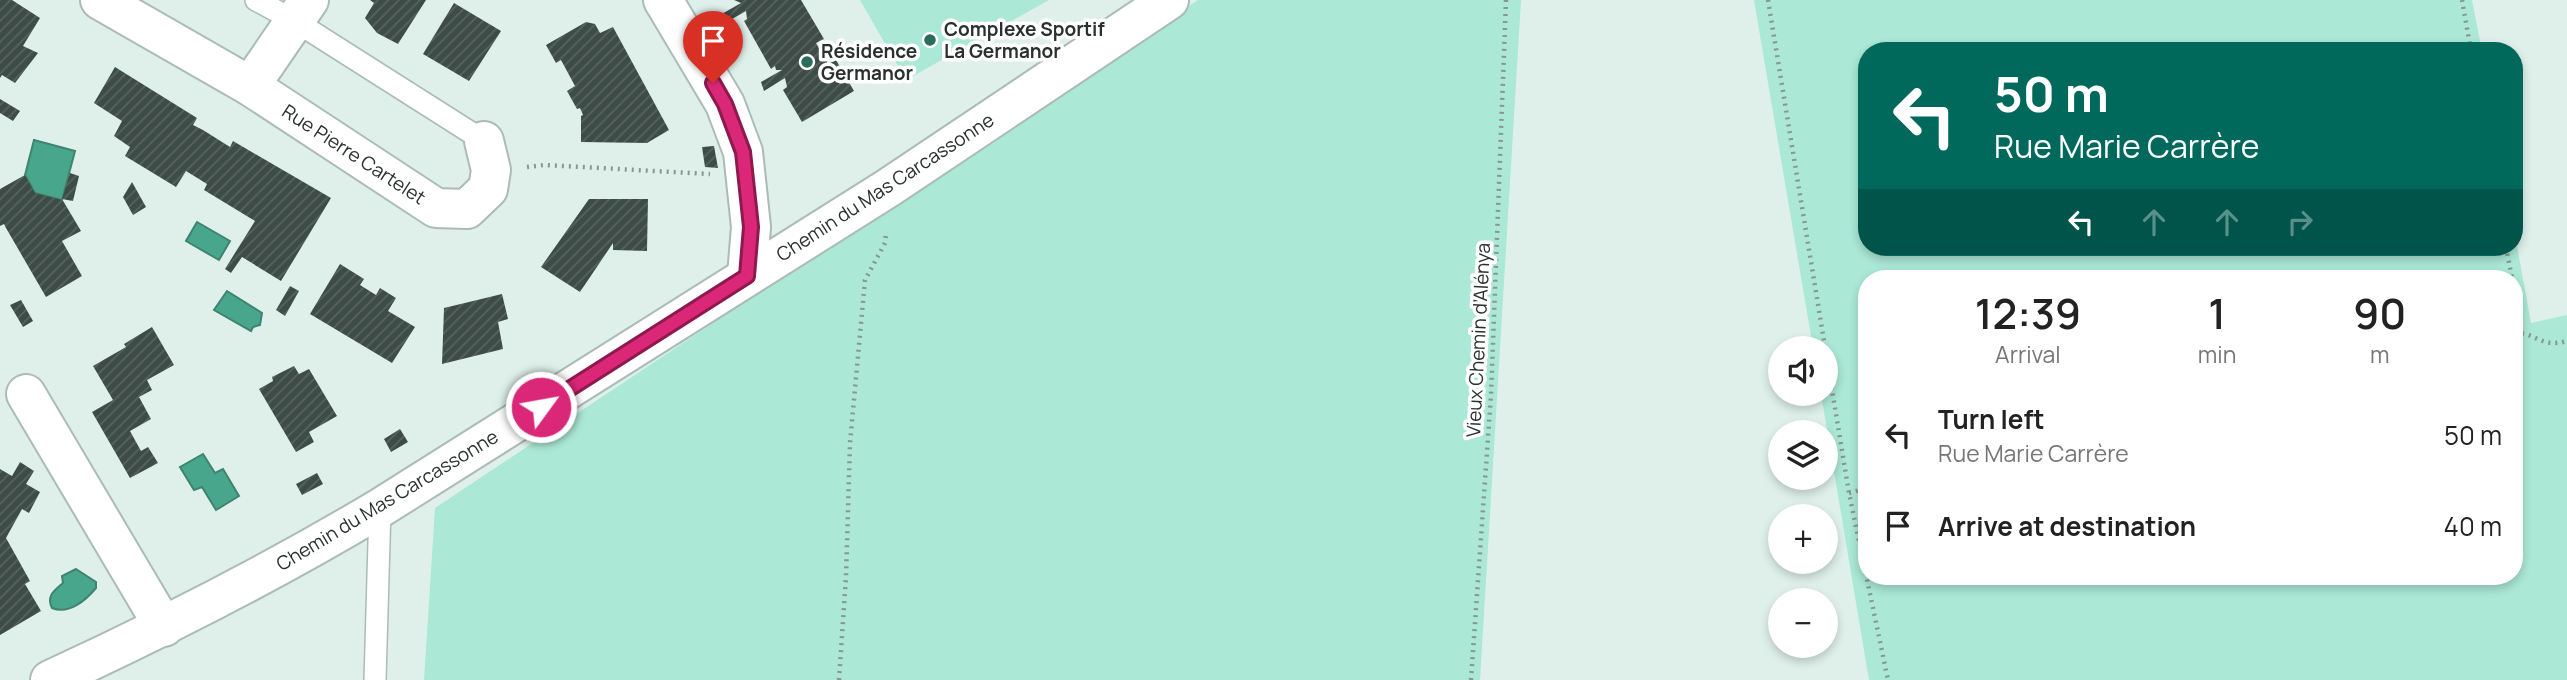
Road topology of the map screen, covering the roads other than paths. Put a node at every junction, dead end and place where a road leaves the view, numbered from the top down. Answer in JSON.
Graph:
{"nodes":[{"id":1,"x":100,"y":0,"type":"edge"},
{"id":2,"x":256,"y":0,"type":"edge"},
{"id":3,"x":663,"y":0,"type":"edge"},
{"id":4,"x":1169,"y":0,"type":"edge"},
{"id":5,"x":1129,"y":10,"type":"edge"},
{"id":6,"x":302,"y":11,"type":"edge"},
{"id":7,"x":250,"y":86,"type":"junction"},
{"id":8,"x":488,"y":155,"type":"joint"},
{"id":9,"x":747,"y":276,"type":"junction"},
{"id":10,"x":26,"y":394,"type":"dead end"},
{"id":11,"x":380,"y":508,"type":"junction"},
{"id":12,"x":164,"y":627,"type":"junction"},
{"id":13,"x":50,"y":680,"type":"edge"},
{"id":14,"x":375,"y":680,"type":"edge"}],
"edges":[{"from":1,"to":7,"type":"street","name":"Rue Pierre Cartelet"},
{"from":2,"to":6,"type":"lane"},
{"from":3,"to":9,"type":"street"},
{"from":4,"to":5,"type":"street","name":"Chemin du Mas Carcassonne"},
{"from":5,"to":9,"type":"street","name":"Chemin du Mas Carcassonne"},
{"from":6,"to":7,"type":"street"},
{"from":6,"to":8,"type":"lane"},
{"from":7,"to":8,"type":"street","name":"Rue Pierre Cartelet"},
{"from":9,"to":11,"type":"street","name":"Chemin du Mas Carcassonne"},
{"from":10,"to":12,"type":"street"},
{"from":11,"to":12,"type":"street","name":"Chemin du Mas Carcassonne"},
{"from":11,"to":14,"type":"lane"},
{"from":12,"to":13,"type":"street","name":"Chemin du Mas Carcassonne"}]}
